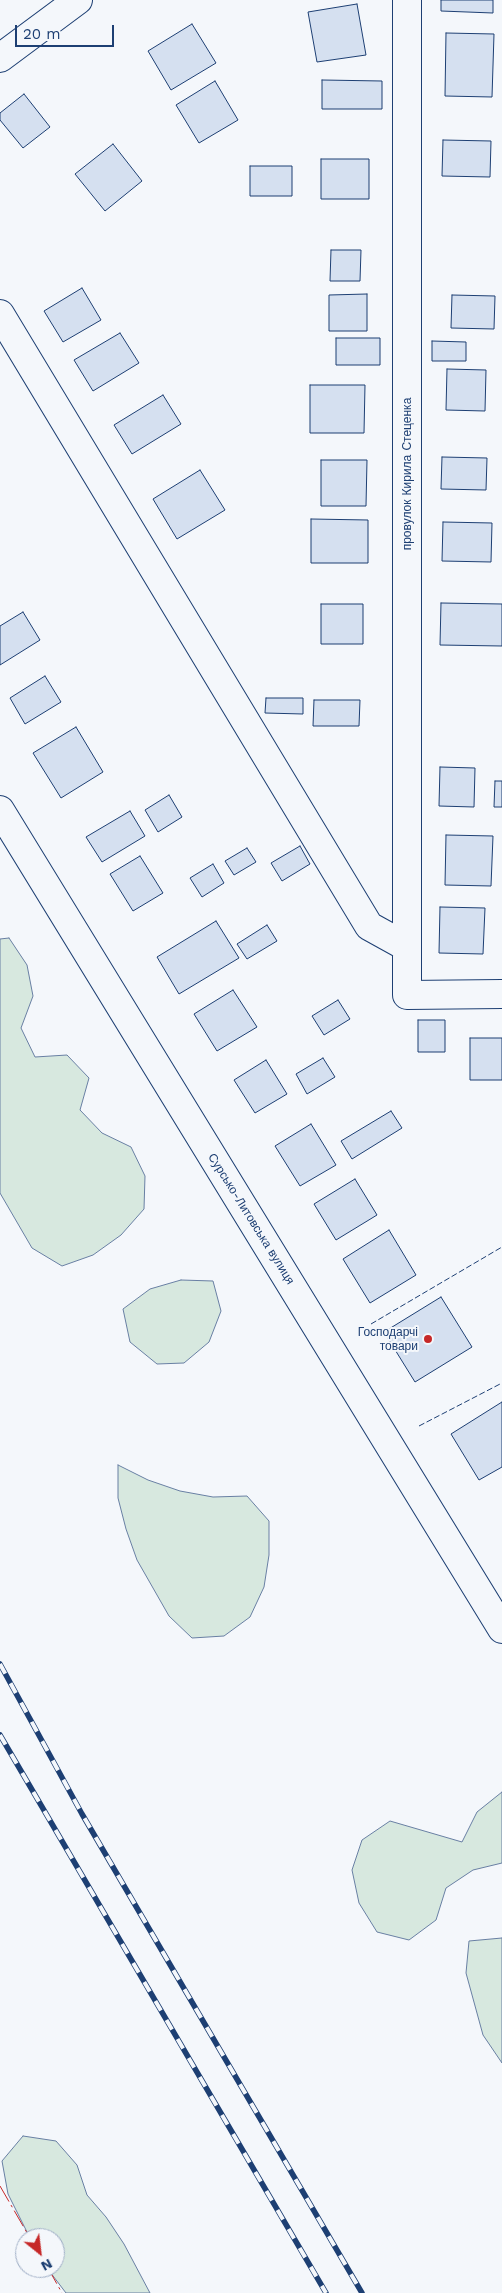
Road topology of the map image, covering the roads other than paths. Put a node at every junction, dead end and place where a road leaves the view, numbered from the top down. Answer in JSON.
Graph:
{"nodes":[{"id":1,"x":78,"y":0,"type":"edge"},
{"id":2,"x":407,"y":0,"type":"edge"},
{"id":3,"x":0,"y":58,"type":"edge"},
{"id":4,"x":0,"y":314,"type":"edge"},
{"id":5,"x":0,"y":810,"type":"edge"},
{"id":6,"x":407,"y":947,"type":"junction"},
{"id":7,"x":502,"y":994,"type":"edge"},
{"id":8,"x":498,"y":1613,"type":"edge"}],
"edges":[{"from":1,"to":3,"type":"street"},
{"from":2,"to":6,"type":"street","name":"провулок Кирила Стеценка"},
{"from":4,"to":6,"type":"street"},
{"from":5,"to":8,"type":"street","name":"Сурсько-Литовська вулиця"},
{"from":6,"to":7,"type":"street","name":"провулок Кирила Стеценка"}]}
